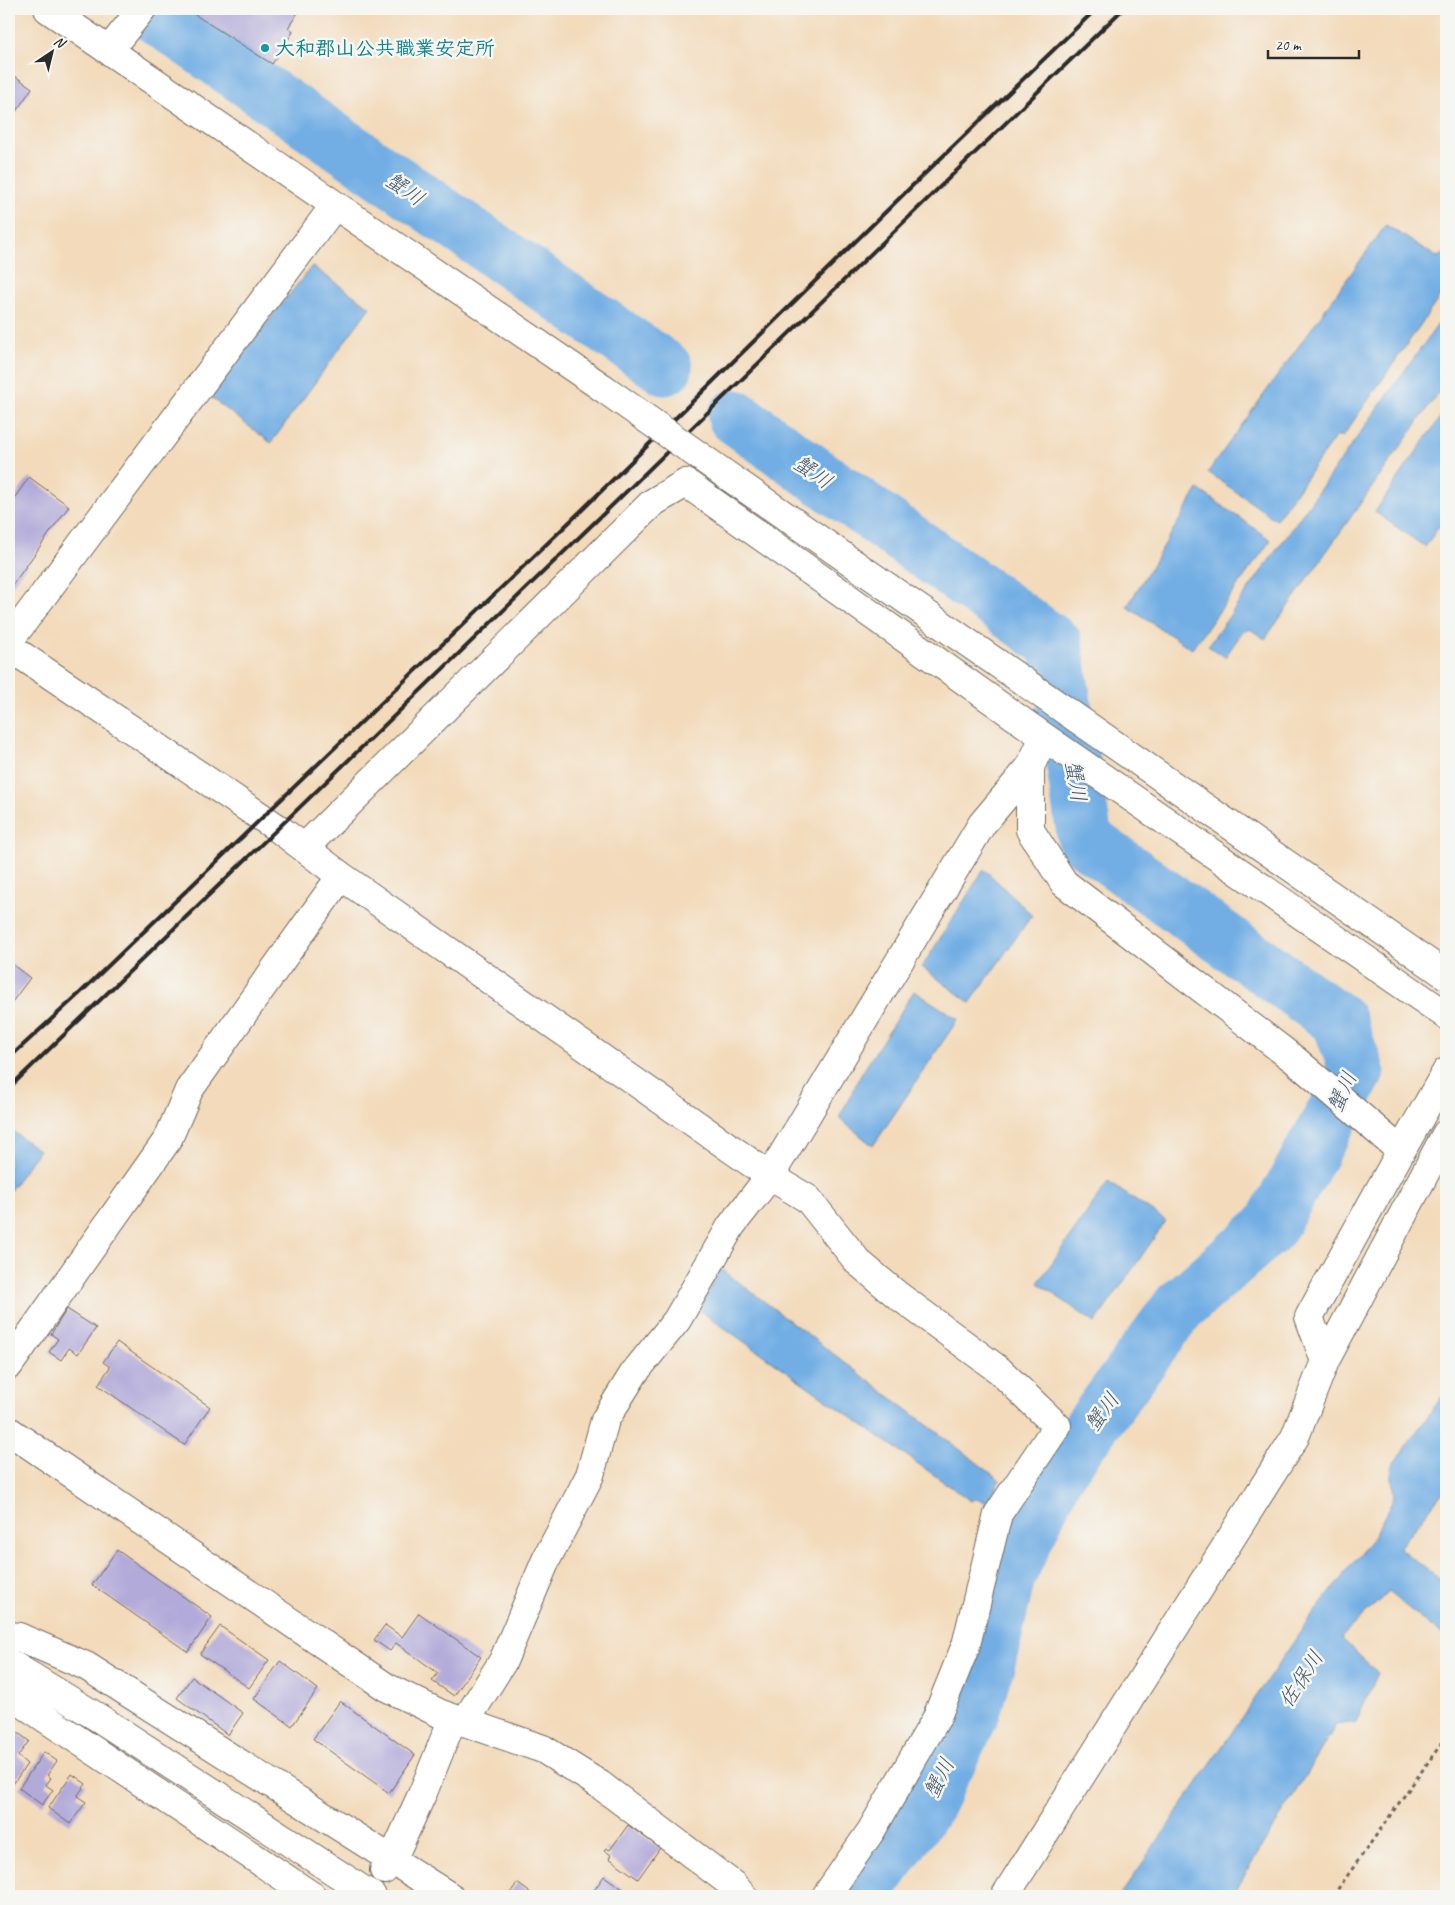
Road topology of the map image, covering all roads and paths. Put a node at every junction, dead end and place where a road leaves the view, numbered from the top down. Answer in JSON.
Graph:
{"nodes":[{"id":1,"x":48,"y":9,"type":"edge"},
{"id":2,"x":142,"y":9,"type":"edge"},
{"id":3,"x":109,"y":50,"type":"junction"},
{"id":4,"x":335,"y":205,"type":"junction"},
{"id":5,"x":9,"y":640,"type":"edge"},
{"id":6,"x":9,"y":647,"type":"edge"},
{"id":7,"x":1044,"y":737,"type":"junction"},
{"id":8,"x":1030,"y":767,"type":"junction"},
{"id":9,"x":304,"y":848,"type":"junction"},
{"id":10,"x":341,"y":876,"type":"junction"},
{"id":11,"x":1446,"y":975,"type":"edge"},
{"id":12,"x":1446,"y":1014,"type":"edge"},
{"id":13,"x":1446,"y":1072,"type":"edge"},
{"id":14,"x":1446,"y":1134,"type":"edge"},
{"id":15,"x":1401,"y":1151,"type":"junction"},
{"id":16,"x":770,"y":1176,"type":"junction"},
{"id":17,"x":1325,"y":1362,"type":"junction"},
{"id":18,"x":9,"y":1365,"type":"edge"},
{"id":19,"x":9,"y":1431,"type":"edge"},
{"id":20,"x":9,"y":1636,"type":"edge"},
{"id":21,"x":9,"y":1663,"type":"edge"},
{"id":22,"x":9,"y":1694,"type":"edge"},
{"id":23,"x":459,"y":1720,"type":"junction"},
{"id":24,"x":1446,"y":1738,"type":"edge"},
{"id":25,"x":388,"y":1865,"type":"junction"},
{"id":26,"x":312,"y":1896,"type":"edge"},
{"id":27,"x":372,"y":1896,"type":"edge"},
{"id":28,"x":449,"y":1896,"type":"edge"},
{"id":29,"x":743,"y":1896,"type":"edge"},
{"id":30,"x":826,"y":1896,"type":"edge"},
{"id":31,"x":1004,"y":1896,"type":"edge"},
{"id":32,"x":1333,"y":1896,"type":"edge"}],
"edges":[{"from":1,"to":3,"type":"street"},
{"from":2,"to":3,"type":"street"},
{"from":3,"to":4,"type":"street"},
{"from":4,"to":5,"type":"street"},
{"from":4,"to":11,"type":"street","bridge":true},
{"from":6,"to":9,"type":"street"},
{"from":7,"to":8,"type":"street"},
{"from":7,"to":9,"type":"street"},
{"from":7,"to":12,"type":"street"},
{"from":8,"to":15,"type":"street"},
{"from":8,"to":16,"type":"street"},
{"from":9,"to":10,"type":"street"},
{"from":10,"to":16,"type":"street"},
{"from":10,"to":18,"type":"street"},
{"from":13,"to":15,"type":"street"},
{"from":14,"to":17,"type":"street"},
{"from":15,"to":17,"type":"street"},
{"from":16,"to":23,"type":"street"},
{"from":16,"to":30,"type":"street"},
{"from":17,"to":31,"type":"street"},
{"from":19,"to":23,"type":"street"},
{"from":20,"to":25,"type":"street"},
{"from":21,"to":27,"type":"street"},
{"from":22,"to":26,"type":"street"},
{"from":23,"to":25,"type":"street"},
{"from":23,"to":29,"type":"street"},
{"from":24,"to":32,"type":"path"},
{"from":25,"to":28,"type":"street"}]}
